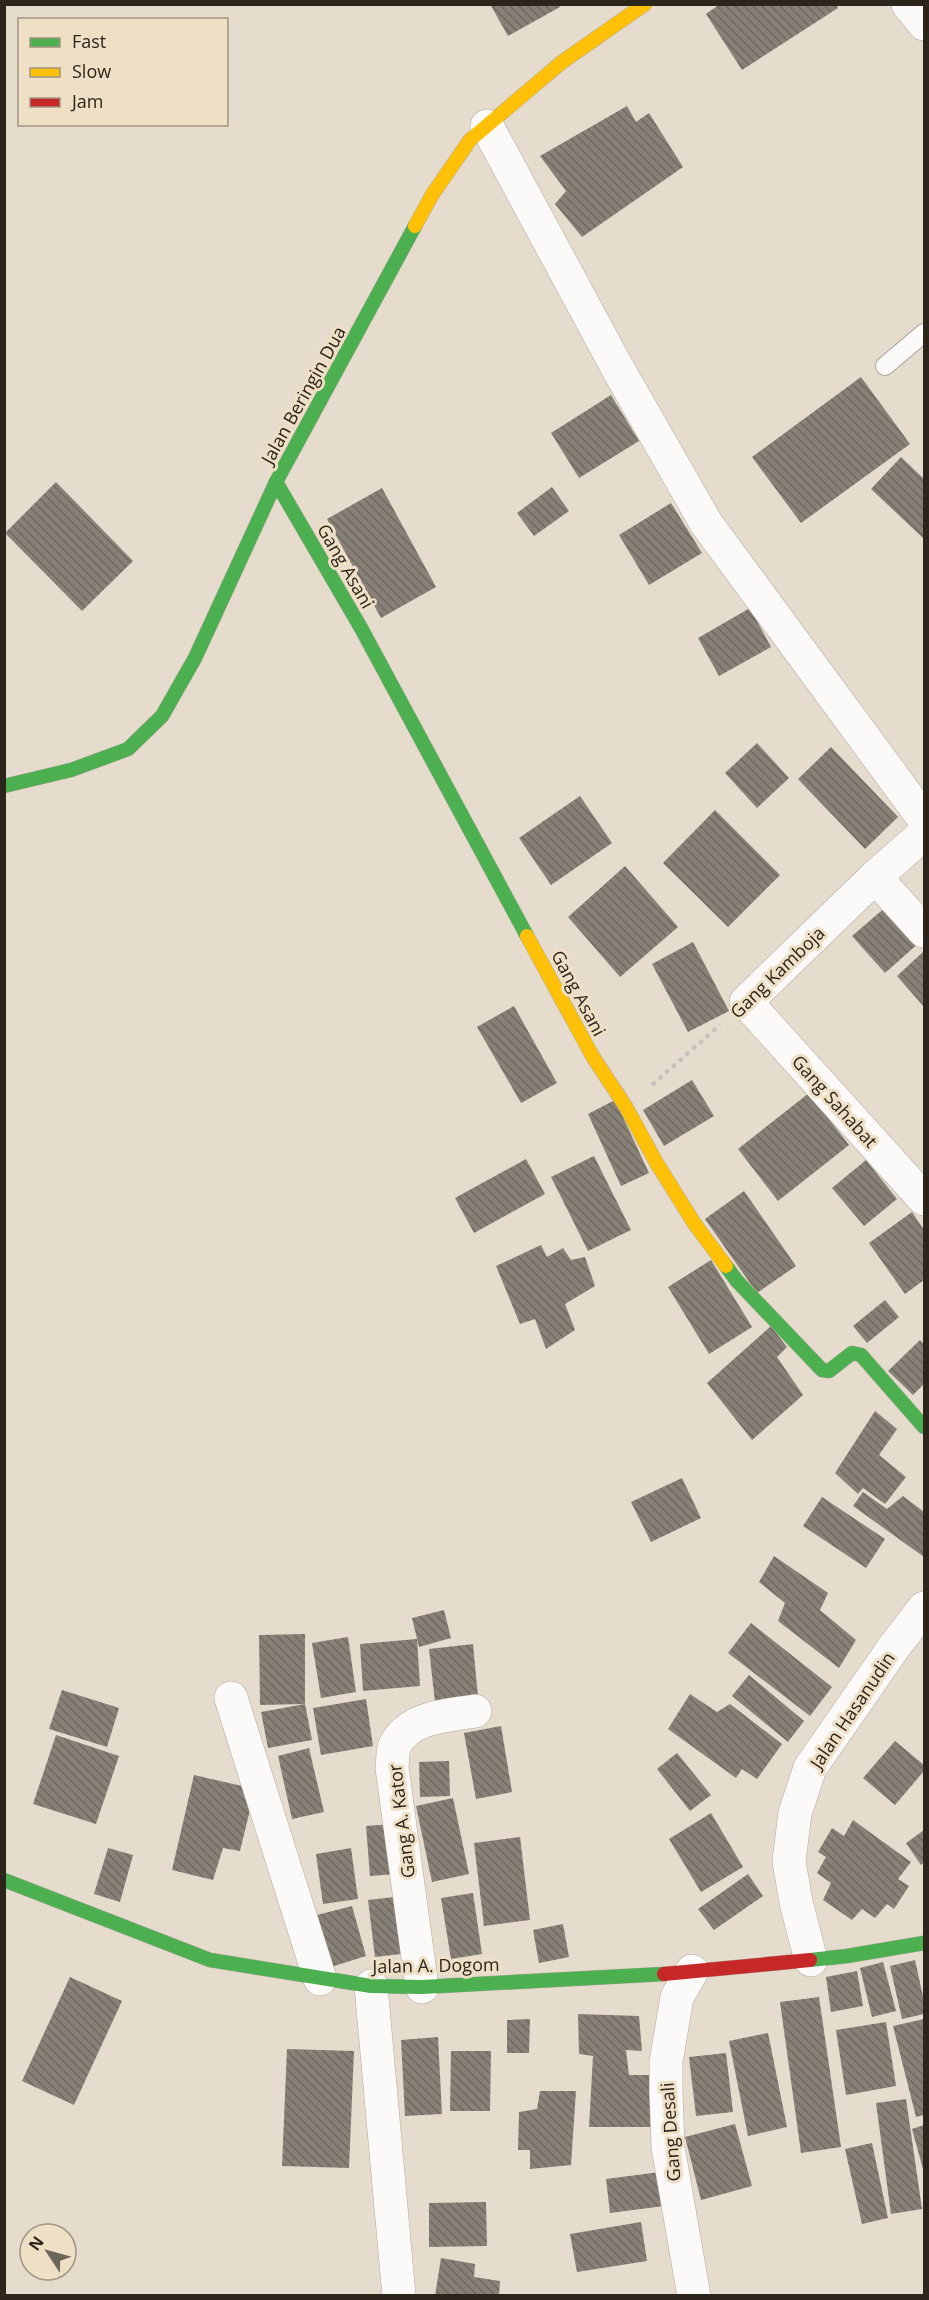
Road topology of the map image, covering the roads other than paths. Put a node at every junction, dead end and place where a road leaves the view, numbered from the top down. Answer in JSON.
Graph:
{"nodes":[{"id":1,"x":645,"y":4,"type":"edge"},
{"id":2,"x":908,"y":4,"type":"edge"},
{"id":3,"x":924,"y":24,"type":"edge"},
{"id":4,"x":486,"y":126,"type":"junction"},
{"id":5,"x":924,"y":333,"type":"edge"},
{"id":6,"x":885,"y":366,"type":"dead end"},
{"id":7,"x":276,"y":482,"type":"junction"},
{"id":8,"x":4,"y":786,"type":"edge"},
{"id":9,"x":924,"y":819,"type":"edge"},
{"id":10,"x":924,"y":834,"type":"edge"},
{"id":11,"x":875,"y":877,"type":"junction"},
{"id":12,"x":924,"y":930,"type":"edge"},
{"id":13,"x":746,"y":1002,"type":"joint"},
{"id":14,"x":924,"y":1199,"type":"edge"},
{"id":15,"x":924,"y":1427,"type":"edge"},
{"id":16,"x":924,"y":1608,"type":"edge"},
{"id":17,"x":231,"y":1698,"type":"dead end"},
{"id":18,"x":475,"y":1711,"type":"dead end"},
{"id":19,"x":4,"y":1880,"type":"edge"},
{"id":20,"x":924,"y":1943,"type":"edge"},
{"id":21,"x":811,"y":1960,"type":"junction"},
{"id":22,"x":692,"y":1971,"type":"junction"},
{"id":23,"x":320,"y":1979,"type":"junction"},
{"id":24,"x":371,"y":1986,"type":"junction"},
{"id":25,"x":422,"y":1987,"type":"junction"},
{"id":26,"x":399,"y":2295,"type":"edge"},
{"id":27,"x":694,"y":2295,"type":"edge"}],
"edges":[{"from":1,"to":4,"type":"street","name":"Jalan Beringin Dua"},
{"from":2,"to":3,"type":"street"},
{"from":4,"to":7,"type":"street","name":"Jalan Beringin Dua"},
{"from":4,"to":9,"type":"street"},
{"from":5,"to":6,"type":"lane"},
{"from":7,"to":8,"type":"street","name":"Jalan Beringin Dua"},
{"from":7,"to":15,"type":"street","name":"Gang Asani"},
{"from":10,"to":11,"type":"street","name":"Gang Kamboja"},
{"from":11,"to":12,"type":"street"},
{"from":11,"to":13,"type":"street","name":"Gang Kamboja"},
{"from":13,"to":14,"type":"street","name":"Gang Sahabat"},
{"from":16,"to":21,"type":"street","name":"Jalan Hasanudin"},
{"from":17,"to":23,"type":"street"},
{"from":18,"to":25,"type":"street","name":"Gang A. Kator"},
{"from":19,"to":23,"type":"street","name":"Jalan A. Dogom"},
{"from":20,"to":21,"type":"street","name":"Jalan A. Dogom"},
{"from":21,"to":22,"type":"street","name":"Jalan A. Dogom"},
{"from":22,"to":25,"type":"street","name":"Jalan A. Dogom"},
{"from":22,"to":27,"type":"street","name":"Gang Desali"},
{"from":23,"to":24,"type":"street","name":"Jalan A. Dogom"},
{"from":24,"to":25,"type":"street","name":"Jalan A. Dogom"},
{"from":24,"to":26,"type":"street"}]}
